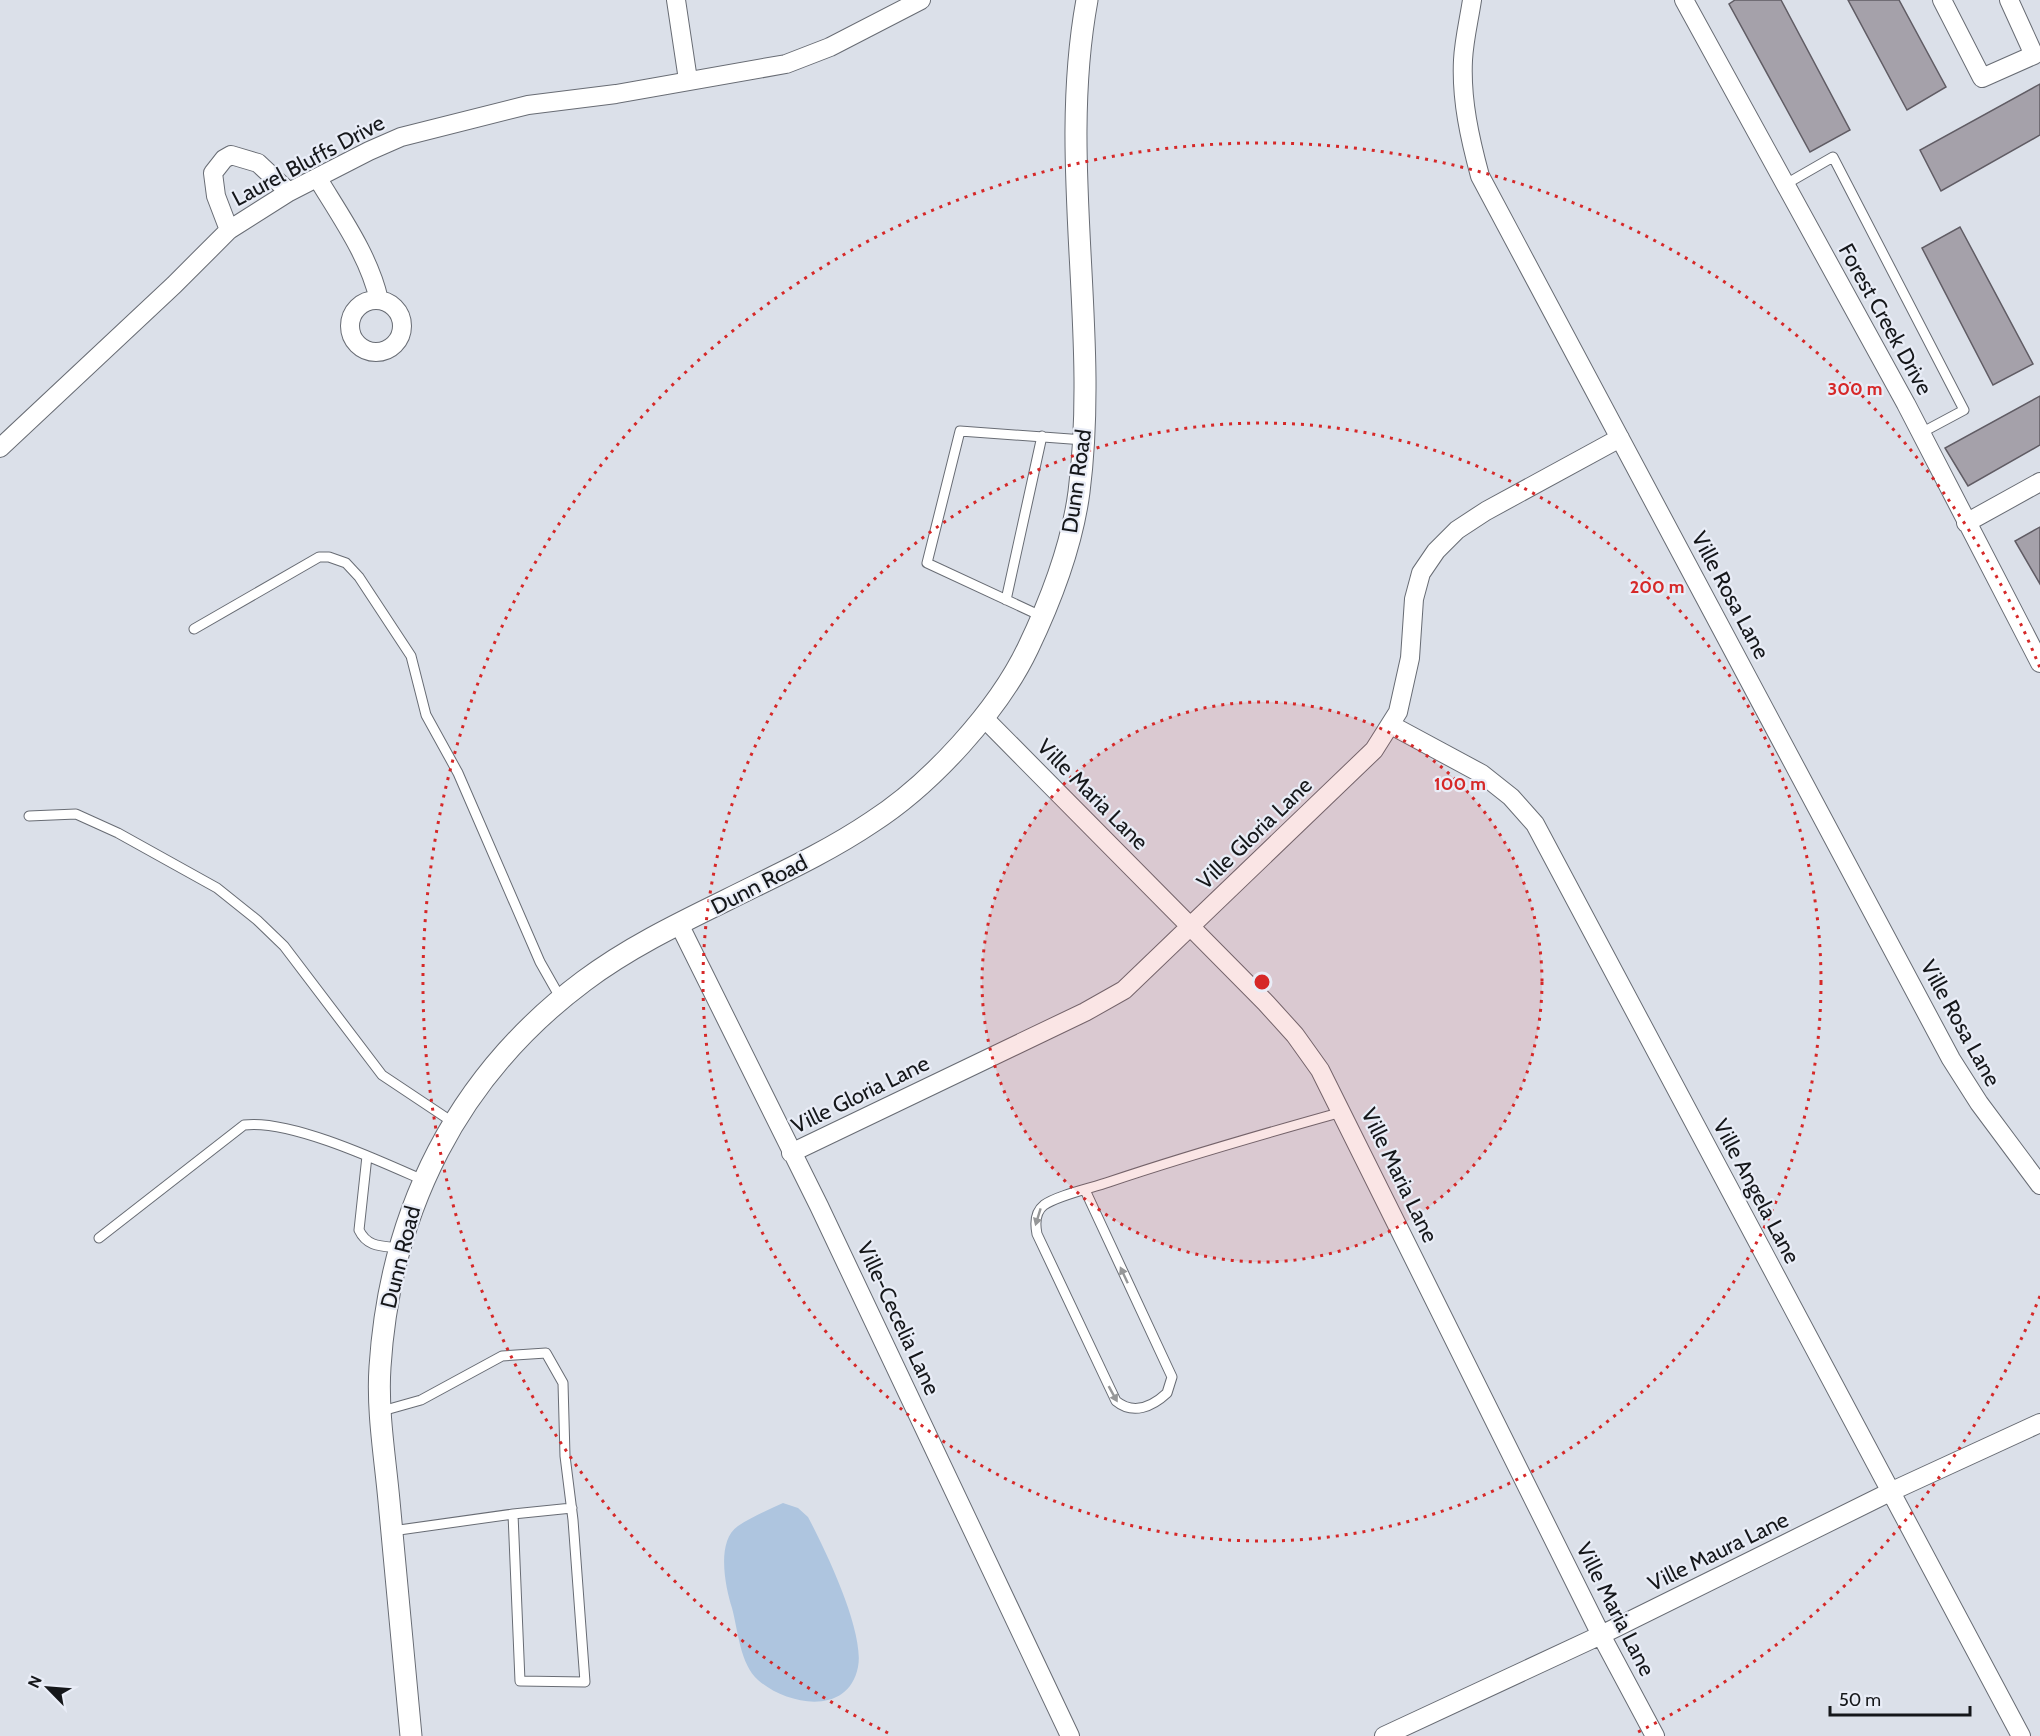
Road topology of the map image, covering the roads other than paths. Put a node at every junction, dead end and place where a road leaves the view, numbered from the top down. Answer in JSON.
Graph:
{"nodes":[{"id":1,"x":676,"y":0,"type":"edge"},
{"id":2,"x":921,"y":0,"type":"edge"},
{"id":3,"x":1087,"y":0,"type":"edge"},
{"id":4,"x":1472,"y":0,"type":"edge"},
{"id":5,"x":1684,"y":0,"type":"edge"},
{"id":6,"x":1942,"y":0,"type":"edge"},
{"id":7,"x":2009,"y":0,"type":"edge"},
{"id":8,"x":688,"y":80,"type":"junction"},
{"id":9,"x":318,"y":179,"type":"junction"},
{"id":10,"x":1786,"y":184,"type":"junction"},
{"id":11,"x":289,"y":192,"type":"junction"},
{"id":12,"x":228,"y":230,"type":"junction"},
{"id":13,"x":379,"y":300,"type":"dead end"},
{"id":14,"x":1921,"y":433,"type":"junction"},
{"id":15,"x":1042,"y":436,"type":"junction"},
{"id":16,"x":1620,"y":438,"type":"junction"},
{"id":17,"x":1084,"y":440,"type":"junction"},
{"id":18,"x":0,"y":448,"type":"edge"},
{"id":19,"x":2040,"y":482,"type":"edge"},
{"id":20,"x":1966,"y":523,"type":"junction"},
{"id":21,"x":1006,"y":600,"type":"junction"},
{"id":22,"x":1041,"y":616,"type":"junction"},
{"id":23,"x":194,"y":629,"type":"dead end"},
{"id":24,"x":2040,"y":663,"type":"edge"},
{"id":25,"x":984,"y":717,"type":"junction"},
{"id":26,"x":1391,"y":725,"type":"junction"},
{"id":27,"x":30,"y":816,"type":"dead end"},
{"id":28,"x":679,"y":924,"type":"junction"},
{"id":29,"x":1191,"y":928,"type":"junction"},
{"id":30,"x":561,"y":999,"type":"junction"},
{"id":31,"x":1342,"y":1112,"type":"junction"},
{"id":32,"x":454,"y":1123,"type":"junction"},
{"id":33,"x":791,"y":1153,"type":"junction"},
{"id":34,"x":367,"y":1156,"type":"junction"},
{"id":35,"x":423,"y":1180,"type":"junction"},
{"id":36,"x":2040,"y":1185,"type":"edge"},
{"id":37,"x":1085,"y":1190,"type":"junction"},
{"id":38,"x":99,"y":1238,"type":"dead end"},
{"id":39,"x":399,"y":1248,"type":"junction"},
{"id":40,"x":382,"y":1411,"type":"junction"},
{"id":41,"x":2040,"y":1423,"type":"edge"},
{"id":42,"x":1890,"y":1492,"type":"junction"},
{"id":43,"x":572,"y":1508,"type":"junction"},
{"id":44,"x":513,"y":1514,"type":"junction"},
{"id":45,"x":391,"y":1531,"type":"junction"},
{"id":46,"x":1601,"y":1635,"type":"junction"},
{"id":47,"x":411,"y":1736,"type":"edge"},
{"id":48,"x":1070,"y":1736,"type":"edge"},
{"id":49,"x":1383,"y":1736,"type":"edge"},
{"id":50,"x":1655,"y":1736,"type":"edge"},
{"id":51,"x":2021,"y":1736,"type":"edge"}],
"edges":[{"from":1,"to":8,"type":"street"},
{"from":2,"to":8,"type":"street","name":"Laurel Bluffs Drive"},
{"from":3,"to":17,"type":"street","name":"Dunn Road"},
{"from":4,"to":16,"type":"street","name":"Ville Rosa Lane"},
{"from":5,"to":10,"type":"street","name":"Forest Creek Drive"},
{"from":6,"to":7,"type":"street"},
{"from":8,"to":9,"type":"street","name":"Laurel Bluffs Drive"},
{"from":9,"to":11,"type":"street","name":"Laurel Bluffs Drive"},
{"from":9,"to":13,"type":"street"},
{"from":10,"to":14,"type":"street","name":"Forest Creek Drive"},
{"from":10,"to":14,"type":"lane"},
{"from":11,"to":12,"type":"street","name":"Laurel Bluffs Drive"},
{"from":11,"to":12,"type":"street"},
{"from":12,"to":18,"type":"street","name":"Laurel Bluffs Drive"},
{"from":14,"to":20,"type":"street","name":"Forest Creek Drive"},
{"from":15,"to":17,"type":"lane"},
{"from":15,"to":21,"type":"lane"},
{"from":15,"to":21,"type":"lane"},
{"from":16,"to":26,"type":"street","name":"Ville Gloria Lane"},
{"from":16,"to":36,"type":"street","name":"Ville Rosa Lane"},
{"from":17,"to":22,"type":"street","name":"Dunn Road"},
{"from":19,"to":20,"type":"street"},
{"from":20,"to":24,"type":"street","name":"Forest Creek Drive"},
{"from":21,"to":22,"type":"lane"},
{"from":22,"to":25,"type":"street","name":"Dunn Road"},
{"from":23,"to":30,"type":"lane"},
{"from":25,"to":28,"type":"street","name":"Dunn Road"},
{"from":25,"to":29,"type":"street","name":"Ville Maria Lane"},
{"from":26,"to":29,"type":"street","name":"Ville Gloria Lane"},
{"from":26,"to":42,"type":"street","name":"Ville Angela Lane"},
{"from":27,"to":32,"type":"lane"},
{"from":28,"to":30,"type":"street","name":"Dunn Road"},
{"from":28,"to":33,"type":"street","name":"Ville-Cecelia Lane"},
{"from":29,"to":31,"type":"street","name":"Ville Maria Lane"},
{"from":29,"to":33,"type":"street","name":"Ville Gloria Lane"},
{"from":30,"to":32,"type":"street","name":"Dunn Road"},
{"from":31,"to":37,"type":"lane"},
{"from":31,"to":46,"type":"street","name":"Ville Maria Lane"},
{"from":32,"to":35,"type":"street","name":"Dunn Road"},
{"from":33,"to":48,"type":"street","name":"Ville-Cecelia Lane"},
{"from":34,"to":35,"type":"lane"},
{"from":34,"to":38,"type":"lane"},
{"from":34,"to":39,"type":"lane"},
{"from":35,"to":39,"type":"street","name":"Dunn Road"},
{"from":37,"to":37,"type":"lane","one_way":true},
{"from":39,"to":40,"type":"street","name":"Dunn Road"},
{"from":40,"to":43,"type":"lane"},
{"from":40,"to":45,"type":"street","name":"Dunn Road"},
{"from":41,"to":42,"type":"street","name":"Ville Maura Lane"},
{"from":42,"to":46,"type":"street","name":"Ville Maura Lane"},
{"from":42,"to":51,"type":"street","name":"Ville Angela Lane"},
{"from":43,"to":44,"type":"lane"},
{"from":43,"to":44,"type":"lane"},
{"from":44,"to":45,"type":"lane"},
{"from":45,"to":47,"type":"street","name":"Dunn Road"},
{"from":46,"to":49,"type":"street","name":"Ville Maura Lane"},
{"from":46,"to":50,"type":"street","name":"Ville Maria Lane"}]}
